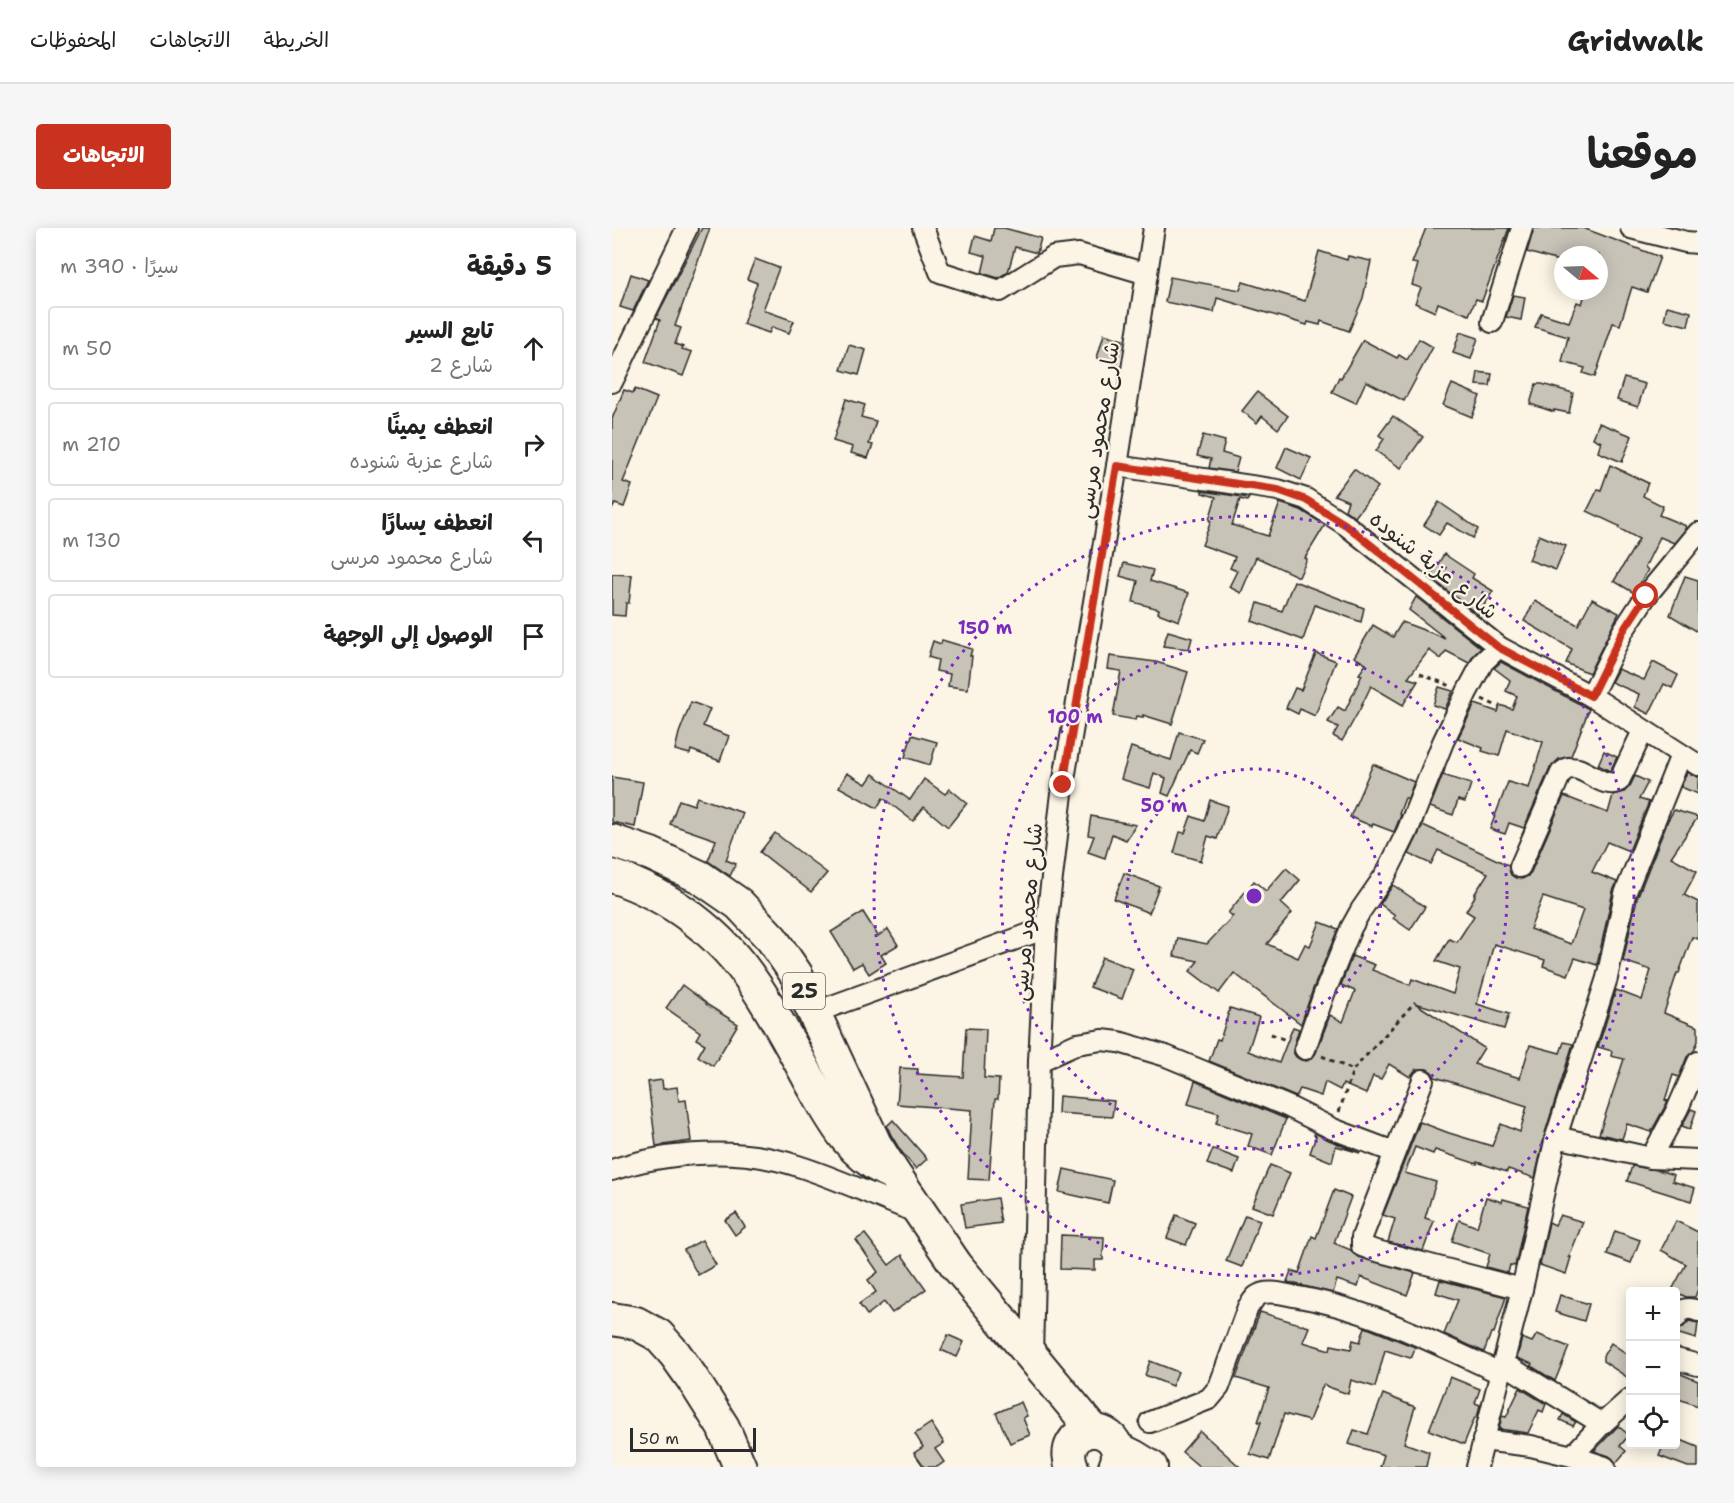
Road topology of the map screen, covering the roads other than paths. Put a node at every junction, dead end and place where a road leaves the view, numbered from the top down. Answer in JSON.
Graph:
{"nodes":[{"id":1,"x":687,"y":228,"type":"edge"},
{"id":2,"x":923,"y":228,"type":"edge"},
{"id":3,"x":1154,"y":228,"type":"edge"},
{"id":4,"x":1522,"y":228,"type":"edge"},
{"id":5,"x":1631,"y":228,"type":"edge"},
{"id":6,"x":1692,"y":242,"type":"edge"},
{"id":7,"x":1147,"y":274,"type":"junction"},
{"id":8,"x":1492,"y":322,"type":"dead end"},
{"id":9,"x":612,"y":382,"type":"edge"},
{"id":10,"x":1117,"y":466,"type":"junction"},
{"id":11,"x":1698,"y":533,"type":"edge"},
{"id":12,"x":1498,"y":647,"type":"junction"},
{"id":13,"x":1591,"y":696,"type":"junction"},
{"id":14,"x":1643,"y":731,"type":"junction"},
{"id":15,"x":1680,"y":755,"type":"junction"},
{"id":16,"x":1698,"y":765,"type":"edge"},
{"id":17,"x":612,"y":841,"type":"edge"},
{"id":18,"x":1520,"y":867,"type":"dead end"},
{"id":19,"x":612,"y":876,"type":"edge"},
{"id":20,"x":1046,"y":928,"type":"junction"},
{"id":21,"x":813,"y":1012,"type":"junction"},
{"id":22,"x":1305,"y":1049,"type":"dead end"},
{"id":23,"x":1040,"y":1061,"type":"junction"},
{"id":24,"x":1698,"y":1062,"type":"edge"},
{"id":25,"x":1423,"y":1080,"type":"dead end"},
{"id":26,"x":1556,"y":1137,"type":"junction"},
{"id":27,"x":1394,"y":1152,"type":"junction"},
{"id":28,"x":1651,"y":1158,"type":"junction"},
{"id":29,"x":1698,"y":1160,"type":"edge"},
{"id":30,"x":612,"y":1170,"type":"edge"},
{"id":31,"x":894,"y":1174,"type":"junction"},
{"id":32,"x":920,"y":1214,"type":"junction"},
{"id":33,"x":1522,"y":1289,"type":"junction"},
{"id":34,"x":1698,"y":1311,"type":"edge"},
{"id":35,"x":1680,"y":1313,"type":"edge"},
{"id":36,"x":612,"y":1319,"type":"edge"},
{"id":37,"x":1032,"y":1357,"type":"junction"},
{"id":38,"x":1680,"y":1360,"type":"edge"},
{"id":39,"x":1698,"y":1365,"type":"edge"},
{"id":40,"x":1501,"y":1368,"type":"junction"},
{"id":41,"x":1626,"y":1403,"type":"edge"},
{"id":42,"x":1150,"y":1422,"type":"dead end"},
{"id":43,"x":1602,"y":1424,"type":"junction"},
{"id":44,"x":1483,"y":1440,"type":"junction"},
{"id":45,"x":1109,"y":1449,"type":"edge"},
{"id":46,"x":1572,"y":1456,"type":"junction"},
{"id":47,"x":1070,"y":1466,"type":"edge"},
{"id":48,"x":740,"y":1467,"type":"edge"},
{"id":49,"x":1151,"y":1467,"type":"edge"},
{"id":50,"x":1477,"y":1467,"type":"edge"},
{"id":51,"x":1605,"y":1467,"type":"edge"}],
"edges":[{"from":1,"to":9,"type":"street"},
{"from":2,"to":7,"type":"street"},
{"from":3,"to":7,"type":"street","name":"شارع محمود مرسى"},
{"from":4,"to":8,"type":"street"},
{"from":5,"to":6,"type":"street"},
{"from":7,"to":10,"type":"street","name":"شارع محمود مرسى"},
{"from":10,"to":12,"type":"street","name":"شارع عزبة شنوده"},
{"from":10,"to":20,"type":"street","name":"شارع محمود مرسى"},
{"from":11,"to":13,"type":"street"},
{"from":12,"to":13,"type":"street","name":"شارع عزبة شنوده"},
{"from":12,"to":22,"type":"street"},
{"from":13,"to":14,"type":"street","name":"شارع عزبة شنوده"},
{"from":14,"to":15,"type":"street","name":"شارع عزبة شنوده"},
{"from":14,"to":18,"type":"street"},
{"from":15,"to":16,"type":"street","name":"شارع عزبة شنوده"},
{"from":15,"to":26,"type":"street"},
{"from":17,"to":21,"type":"main road","number":"25"},
{"from":19,"to":31,"type":"main road"},
{"from":20,"to":21,"type":"street"},
{"from":20,"to":23,"type":"street","name":"شارع محمود مرسى"},
{"from":21,"to":31,"type":"main road","number":"25"},
{"from":23,"to":27,"type":"street"},
{"from":23,"to":37,"type":"street","name":"شارع محمود مرسى"},
{"from":24,"to":28,"type":"street"},
{"from":25,"to":27,"type":"street"},
{"from":26,"to":28,"type":"street"},
{"from":26,"to":33,"type":"street"},
{"from":27,"to":33,"type":"street"},
{"from":28,"to":29,"type":"street"},
{"from":30,"to":32,"type":"street"},
{"from":31,"to":32,"type":"main road","number":"25"},
{"from":32,"to":37,"type":"main road","number":"25"},
{"from":33,"to":40,"type":"street"},
{"from":34,"to":35,"type":"street"},
{"from":36,"to":48,"type":"main road"},
{"from":37,"to":45,"type":"main road","number":"25"},
{"from":38,"to":39,"type":"street"},
{"from":40,"to":42,"type":"street"},
{"from":40,"to":43,"type":"street"},
{"from":40,"to":44,"type":"street"},
{"from":41,"to":43,"type":"street"},
{"from":43,"to":46,"type":"street"},
{"from":44,"to":46,"type":"street"},
{"from":44,"to":50,"type":"street"},
{"from":45,"to":47,"type":"main road"},
{"from":45,"to":49,"type":"main road","number":"25"},
{"from":46,"to":51,"type":"street"}]}
